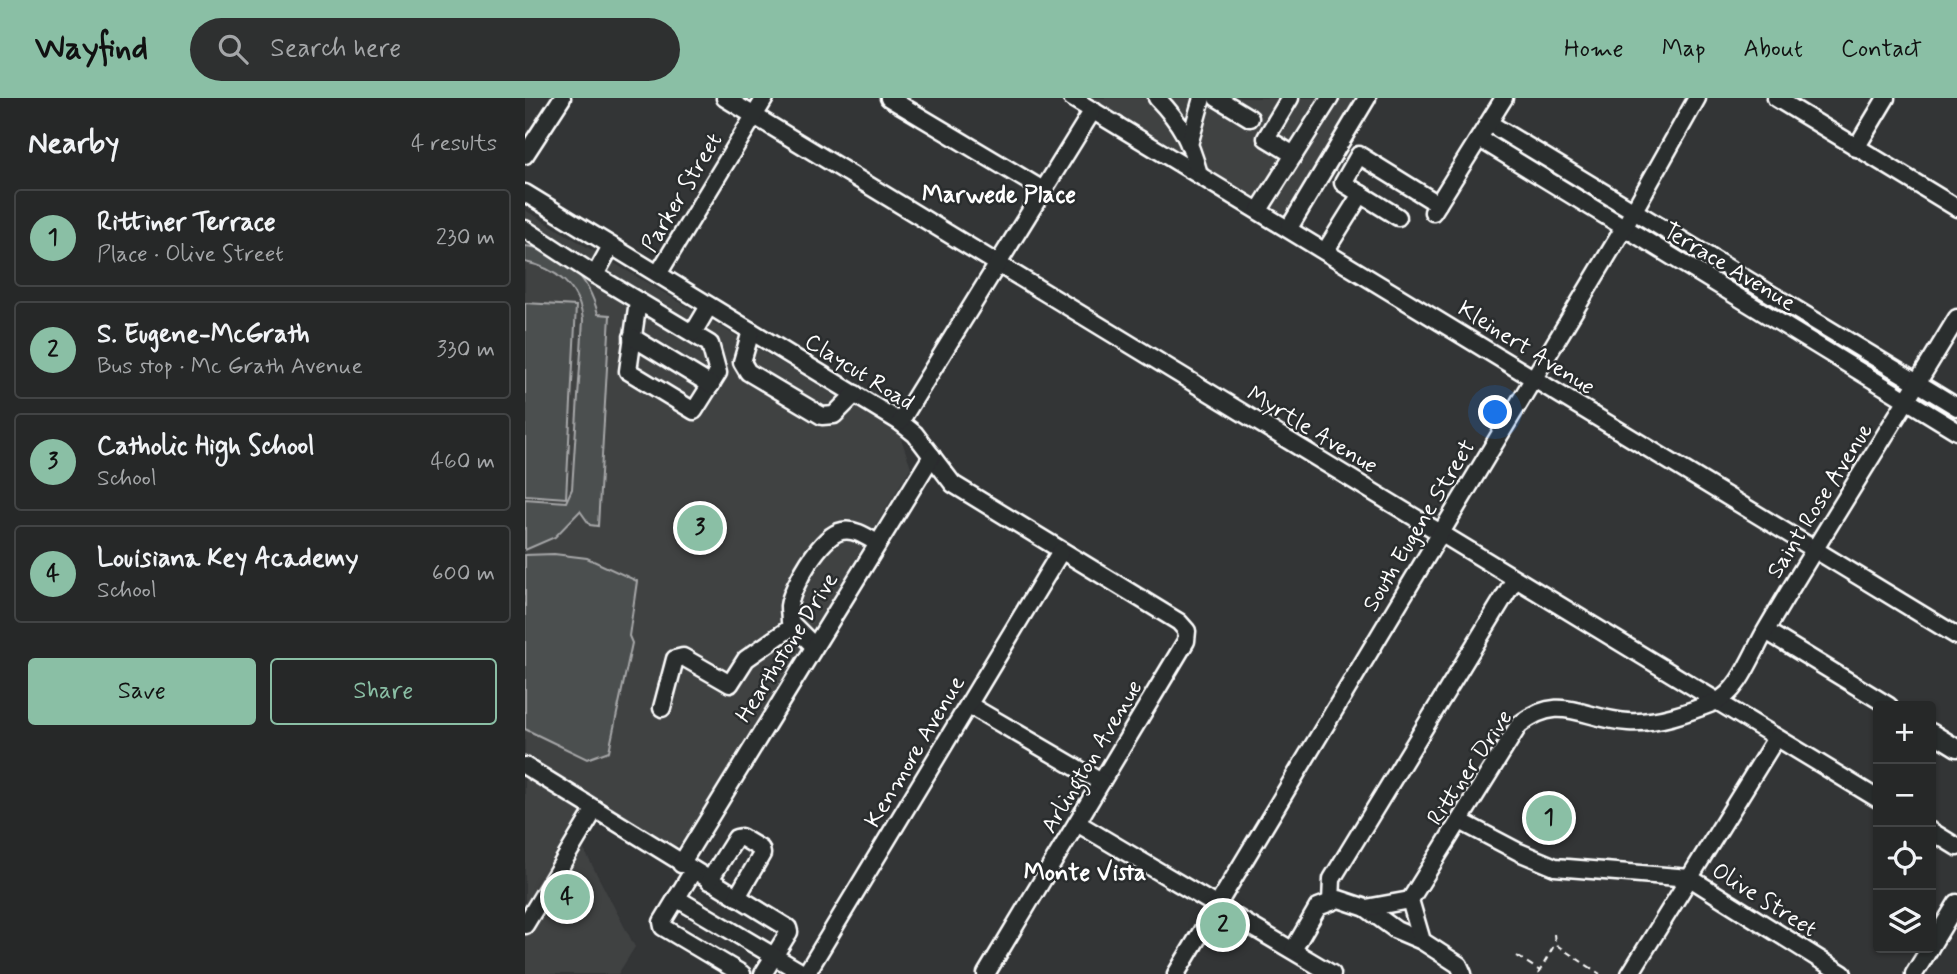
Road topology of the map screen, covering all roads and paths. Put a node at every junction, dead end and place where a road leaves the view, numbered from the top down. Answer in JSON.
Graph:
{"nodes":[{"id":1,"x":562,"y":98,"type":"edge"},
{"id":2,"x":725,"y":98,"type":"edge"},
{"id":3,"x":765,"y":98,"type":"edge"},
{"id":4,"x":889,"y":98,"type":"edge"},
{"id":5,"x":1072,"y":98,"type":"edge"},
{"id":6,"x":1157,"y":98,"type":"edge"},
{"id":7,"x":1202,"y":98,"type":"edge"},
{"id":8,"x":1217,"y":98,"type":"edge"},
{"id":9,"x":1290,"y":98,"type":"edge"},
{"id":10,"x":1330,"y":98,"type":"edge"},
{"id":11,"x":1367,"y":98,"type":"edge"},
{"id":12,"x":1504,"y":98,"type":"edge"},
{"id":13,"x":1697,"y":98,"type":"edge"},
{"id":14,"x":1776,"y":98,"type":"edge"},
{"id":15,"x":1886,"y":98,"type":"edge"},
{"id":16,"x":1093,"y":110,"type":"junction"},
{"id":17,"x":754,"y":116,"type":"junction"},
{"id":18,"x":1250,"y":118,"type":"dead end"},
{"id":19,"x":1489,"y":123,"type":"junction"},
{"id":20,"x":1480,"y":139,"type":"junction"},
{"id":21,"x":1190,"y":141,"type":"junction"},
{"id":22,"x":1856,"y":148,"type":"junction"},
{"id":23,"x":525,"y":155,"type":"edge"},
{"id":24,"x":1294,"y":155,"type":"junction"},
{"id":25,"x":1322,"y":172,"type":"junction"},
{"id":26,"x":1199,"y":174,"type":"junction"},
{"id":27,"x":1343,"y":183,"type":"junction"},
{"id":28,"x":1043,"y":190,"type":"junction"},
{"id":29,"x":525,"y":193,"type":"edge"},
{"id":30,"x":1361,"y":194,"type":"junction"},
{"id":31,"x":1957,"y":208,"type":"edge"},
{"id":32,"x":1259,"y":210,"type":"junction"},
{"id":33,"x":1635,"y":210,"type":"junction"},
{"id":34,"x":1398,"y":217,"type":"dead end"},
{"id":35,"x":1289,"y":228,"type":"junction"},
{"id":36,"x":1625,"y":228,"type":"junction"},
{"id":37,"x":525,"y":229,"type":"edge"},
{"id":38,"x":611,"y":246,"type":"junction"},
{"id":39,"x":1326,"y":250,"type":"junction"},
{"id":40,"x":998,"y":264,"type":"junction"},
{"id":41,"x":658,"y":274,"type":"junction"},
{"id":42,"x":595,"y":275,"type":"junction"},
{"id":43,"x":638,"y":301,"type":"junction"},
{"id":44,"x":709,"y":306,"type":"junction"},
{"id":45,"x":1957,"y":318,"type":"edge"},
{"id":46,"x":751,"y":331,"type":"junction"},
{"id":47,"x":693,"y":333,"type":"junction"},
{"id":48,"x":632,"y":337,"type":"junction"},
{"id":49,"x":1533,"y":377,"type":"junction"},
{"id":50,"x":1918,"y":383,"type":"junction"},
{"id":51,"x":711,"y":385,"type":"junction"},
{"id":52,"x":855,"y":394,"type":"junction"},
{"id":53,"x":1907,"y":401,"type":"junction"},
{"id":54,"x":1957,"y":407,"type":"edge"},
{"id":55,"x":900,"y":422,"type":"junction"},
{"id":56,"x":1957,"y":431,"type":"edge"},
{"id":57,"x":932,"y":456,"type":"junction"},
{"id":58,"x":1440,"y":533,"type":"junction"},
{"id":59,"x":877,"y":544,"type":"junction"},
{"id":60,"x":1061,"y":551,"type":"junction"},
{"id":61,"x":1813,"y":551,"type":"junction"},
{"id":62,"x":1515,"y":579,"type":"junction"},
{"id":63,"x":793,"y":626,"type":"junction"},
{"id":64,"x":1187,"y":631,"type":"joint"},
{"id":65,"x":1766,"y":631,"type":"junction"},
{"id":66,"x":1957,"y":636,"type":"edge"},
{"id":67,"x":813,"y":645,"type":"junction"},
{"id":68,"x":1716,"y":701,"type":"junction"},
{"id":69,"x":1881,"y":701,"type":"edge"},
{"id":70,"x":969,"y":705,"type":"junction"},
{"id":71,"x":661,"y":708,"type":"dead end"},
{"id":72,"x":1936,"y":735,"type":"edge"},
{"id":73,"x":1776,"y":738,"type":"junction"},
{"id":74,"x":1957,"y":748,"type":"edge"},
{"id":75,"x":525,"y":766,"type":"edge"},
{"id":76,"x":1101,"y":782,"type":"junction"},
{"id":77,"x":1873,"y":796,"type":"edge"},
{"id":78,"x":595,"y":809,"type":"junction"},
{"id":79,"x":1460,"y":821,"type":"junction"},
{"id":80,"x":1077,"y":823,"type":"junction"},
{"id":81,"x":1936,"y":834,"type":"edge"},
{"id":82,"x":1957,"y":847,"type":"edge"},
{"id":83,"x":687,"y":867,"type":"junction"},
{"id":84,"x":1690,"y":878,"type":"junction"},
{"id":85,"x":709,"y":881,"type":"junction"},
{"id":86,"x":737,"y":897,"type":"junction"},
{"id":87,"x":676,"y":898,"type":"junction"},
{"id":88,"x":1410,"y":900,"type":"junction"},
{"id":89,"x":1331,"y":902,"type":"junction"},
{"id":90,"x":1957,"y":903,"type":"edge"},
{"id":91,"x":1217,"y":905,"type":"junction"},
{"id":92,"x":1366,"y":908,"type":"junction"},
{"id":93,"x":525,"y":925,"type":"edge"},
{"id":94,"x":1554,"y":934,"type":"dead end"},
{"id":95,"x":1936,"y":937,"type":"edge"},
{"id":96,"x":1422,"y":941,"type":"junction"},
{"id":97,"x":1555,"y":944,"type":"junction"},
{"id":98,"x":1293,"y":950,"type":"junction"},
{"id":99,"x":1926,"y":953,"type":"edge"},
{"id":100,"x":774,"y":956,"type":"junction"},
{"id":101,"x":1517,"y":956,"type":"dead end"},
{"id":102,"x":1539,"y":972,"type":"edge"},
{"id":103,"x":742,"y":974,"type":"edge"},
{"id":104,"x":763,"y":974,"type":"edge"},
{"id":105,"x":805,"y":974,"type":"edge"},
{"id":106,"x":986,"y":974,"type":"edge"},
{"id":107,"x":1176,"y":974,"type":"edge"},
{"id":108,"x":1332,"y":974,"type":"edge"},
{"id":109,"x":1463,"y":974,"type":"edge"},
{"id":110,"x":1600,"y":974,"type":"edge"},
{"id":111,"x":1630,"y":974,"type":"edge"},
{"id":112,"x":1843,"y":974,"type":"edge"},
{"id":113,"x":1914,"y":974,"type":"edge"}],
"edges":[{"from":1,"to":23,"type":"street"},
{"from":2,"to":17,"type":"street","name":"Myrtle Avenue"},
{"from":3,"to":17,"type":"street","name":"Parker Street"},
{"from":4,"to":28,"type":"street"},
{"from":5,"to":16,"type":"street","name":"Kleinert Avenue"},
{"from":6,"to":21,"type":"street"},
{"from":7,"to":21,"type":"street"},
{"from":8,"to":18,"type":"street"},
{"from":9,"to":24,"type":"street"},
{"from":10,"to":24,"type":"street"},
{"from":11,"to":25,"type":"street"},
{"from":12,"to":19,"type":"street"},
{"from":13,"to":33,"type":"street","name":"South Eugene Street"},
{"from":14,"to":22,"type":"street"},
{"from":15,"to":22,"type":"street"},
{"from":16,"to":26,"type":"street","name":"Kleinert Avenue"},
{"from":16,"to":28,"type":"street"},
{"from":17,"to":40,"type":"street","name":"Myrtle Avenue"},
{"from":17,"to":41,"type":"street","name":"Parker Street"},
{"from":19,"to":20,"type":"street"},
{"from":19,"to":33,"type":"street","name":"Terrace Avenue"},
{"from":20,"to":27,"type":"street"},
{"from":20,"to":36,"type":"street","name":"Terrace Avenue"},
{"from":21,"to":26,"type":"street"},
{"from":22,"to":31,"type":"street"},
{"from":24,"to":32,"type":"street"},
{"from":25,"to":27,"type":"street"},
{"from":25,"to":35,"type":"street"},
{"from":26,"to":32,"type":"street","name":"Kleinert Avenue"},
{"from":27,"to":30,"type":"street"},
{"from":28,"to":40,"type":"street"},
{"from":29,"to":38,"type":"street","name":"Claycut Road"},
{"from":30,"to":34,"type":"street"},
{"from":30,"to":39,"type":"street"},
{"from":32,"to":35,"type":"street","name":"Kleinert Avenue"},
{"from":33,"to":36,"type":"street","name":"South Eugene Street"},
{"from":33,"to":50,"type":"street","name":"Terrace Avenue"},
{"from":35,"to":39,"type":"street","name":"Kleinert Avenue"},
{"from":36,"to":49,"type":"street","name":"South Eugene Street"},
{"from":36,"to":53,"type":"street","name":"Terrace Avenue"},
{"from":37,"to":42,"type":"street"},
{"from":38,"to":41,"type":"street","name":"Claycut Road"},
{"from":38,"to":42,"type":"street"},
{"from":39,"to":49,"type":"street","name":"Kleinert Avenue"},
{"from":40,"to":55,"type":"street"},
{"from":40,"to":58,"type":"street","name":"Myrtle Avenue"},
{"from":41,"to":44,"type":"street","name":"Claycut Road"},
{"from":42,"to":43,"type":"street"},
{"from":43,"to":47,"type":"street"},
{"from":43,"to":48,"type":"street"},
{"from":44,"to":46,"type":"street","name":"Claycut Road"},
{"from":44,"to":47,"type":"street"},
{"from":45,"to":50,"type":"street","name":"Saint Rose Avenue"},
{"from":46,"to":52,"type":"street","name":"Claycut Road"},
{"from":46,"to":52,"type":"street"},
{"from":47,"to":51,"type":"street"},
{"from":48,"to":51,"type":"street"},
{"from":48,"to":51,"type":"street"},
{"from":49,"to":58,"type":"street","name":"South Eugene Street"},
{"from":49,"to":61,"type":"street","name":"Kleinert Avenue"},
{"from":50,"to":53,"type":"street","name":"Saint Rose Avenue"},
{"from":50,"to":54,"type":"street","name":"Terrace Avenue"},
{"from":52,"to":55,"type":"street","name":"Claycut Road"},
{"from":53,"to":56,"type":"street","name":"Terrace Avenue"},
{"from":53,"to":61,"type":"street","name":"Saint Rose Avenue"},
{"from":55,"to":57,"type":"street","name":"Claycut Road"},
{"from":57,"to":59,"type":"street","name":"Hearthstone Drive"},
{"from":57,"to":60,"type":"street","name":"Claycut Road"},
{"from":58,"to":62,"type":"street","name":"Myrtle Avenue"},
{"from":58,"to":91,"type":"street","name":"South Eugene Street"},
{"from":59,"to":63,"type":"street"},
{"from":59,"to":67,"type":"street","name":"Hearthstone Drive"},
{"from":60,"to":64,"type":"street","name":"Claycut Road"},
{"from":60,"to":70,"type":"street","name":"Kenmore Avenue"},
{"from":61,"to":65,"type":"street","name":"Saint Rose Avenue"},
{"from":61,"to":66,"type":"street","name":"Kleinert Avenue"},
{"from":62,"to":68,"type":"street","name":"Myrtle Avenue"},
{"from":62,"to":89,"type":"street"},
{"from":63,"to":67,"type":"street"},
{"from":63,"to":71,"type":"street"},
{"from":64,"to":76,"type":"street","name":"Arlington Avenue"},
{"from":65,"to":68,"type":"street","name":"Saint Rose Avenue"},
{"from":65,"to":69,"type":"street"},
{"from":67,"to":83,"type":"street","name":"Hearthstone Drive"},
{"from":68,"to":73,"type":"street","name":"Myrtle Avenue"},
{"from":68,"to":79,"type":"street","name":"Rittner Drive"},
{"from":70,"to":76,"type":"street"},
{"from":70,"to":105,"type":"street","name":"Kenmore Avenue"},
{"from":72,"to":74,"type":"street"},
{"from":73,"to":77,"type":"street","name":"Myrtle Avenue"},
{"from":73,"to":84,"type":"street"},
{"from":75,"to":78,"type":"street"},
{"from":76,"to":80,"type":"street","name":"Arlington Avenue"},
{"from":78,"to":83,"type":"street"},
{"from":78,"to":93,"type":"street"},
{"from":79,"to":84,"type":"street","name":"Olive Street"},
{"from":79,"to":88,"type":"street","name":"Rittner Drive"},
{"from":80,"to":91,"type":"street"},
{"from":80,"to":106,"type":"street","name":"Arlington Avenue"},
{"from":81,"to":82,"type":"street"},
{"from":83,"to":85,"type":"street"},
{"from":83,"to":87,"type":"street","name":"Hearthstone Drive"},
{"from":84,"to":111,"type":"street"},
{"from":84,"to":112,"type":"street","name":"Olive Street"},
{"from":85,"to":86,"type":"street"},
{"from":85,"to":86,"type":"street"},
{"from":86,"to":100,"type":"street"},
{"from":87,"to":100,"type":"street"},
{"from":87,"to":103,"type":"street","name":"Hearthstone Drive"},
{"from":88,"to":92,"type":"street"},
{"from":88,"to":96,"type":"street"},
{"from":89,"to":92,"type":"street"},
{"from":89,"to":98,"type":"street"},
{"from":90,"to":95,"type":"street"},
{"from":91,"to":98,"type":"street"},
{"from":91,"to":107,"type":"street","name":"South Eugene Street"},
{"from":92,"to":96,"type":"street"},
{"from":94,"to":97,"type":"path"},
{"from":96,"to":109,"type":"street"},
{"from":97,"to":102,"type":"path"},
{"from":97,"to":110,"type":"path"},
{"from":98,"to":108,"type":"street"},
{"from":99,"to":113,"type":"street"},
{"from":100,"to":104,"type":"street"},
{"from":100,"to":105,"type":"street"},
{"from":101,"to":102,"type":"path"}]}
